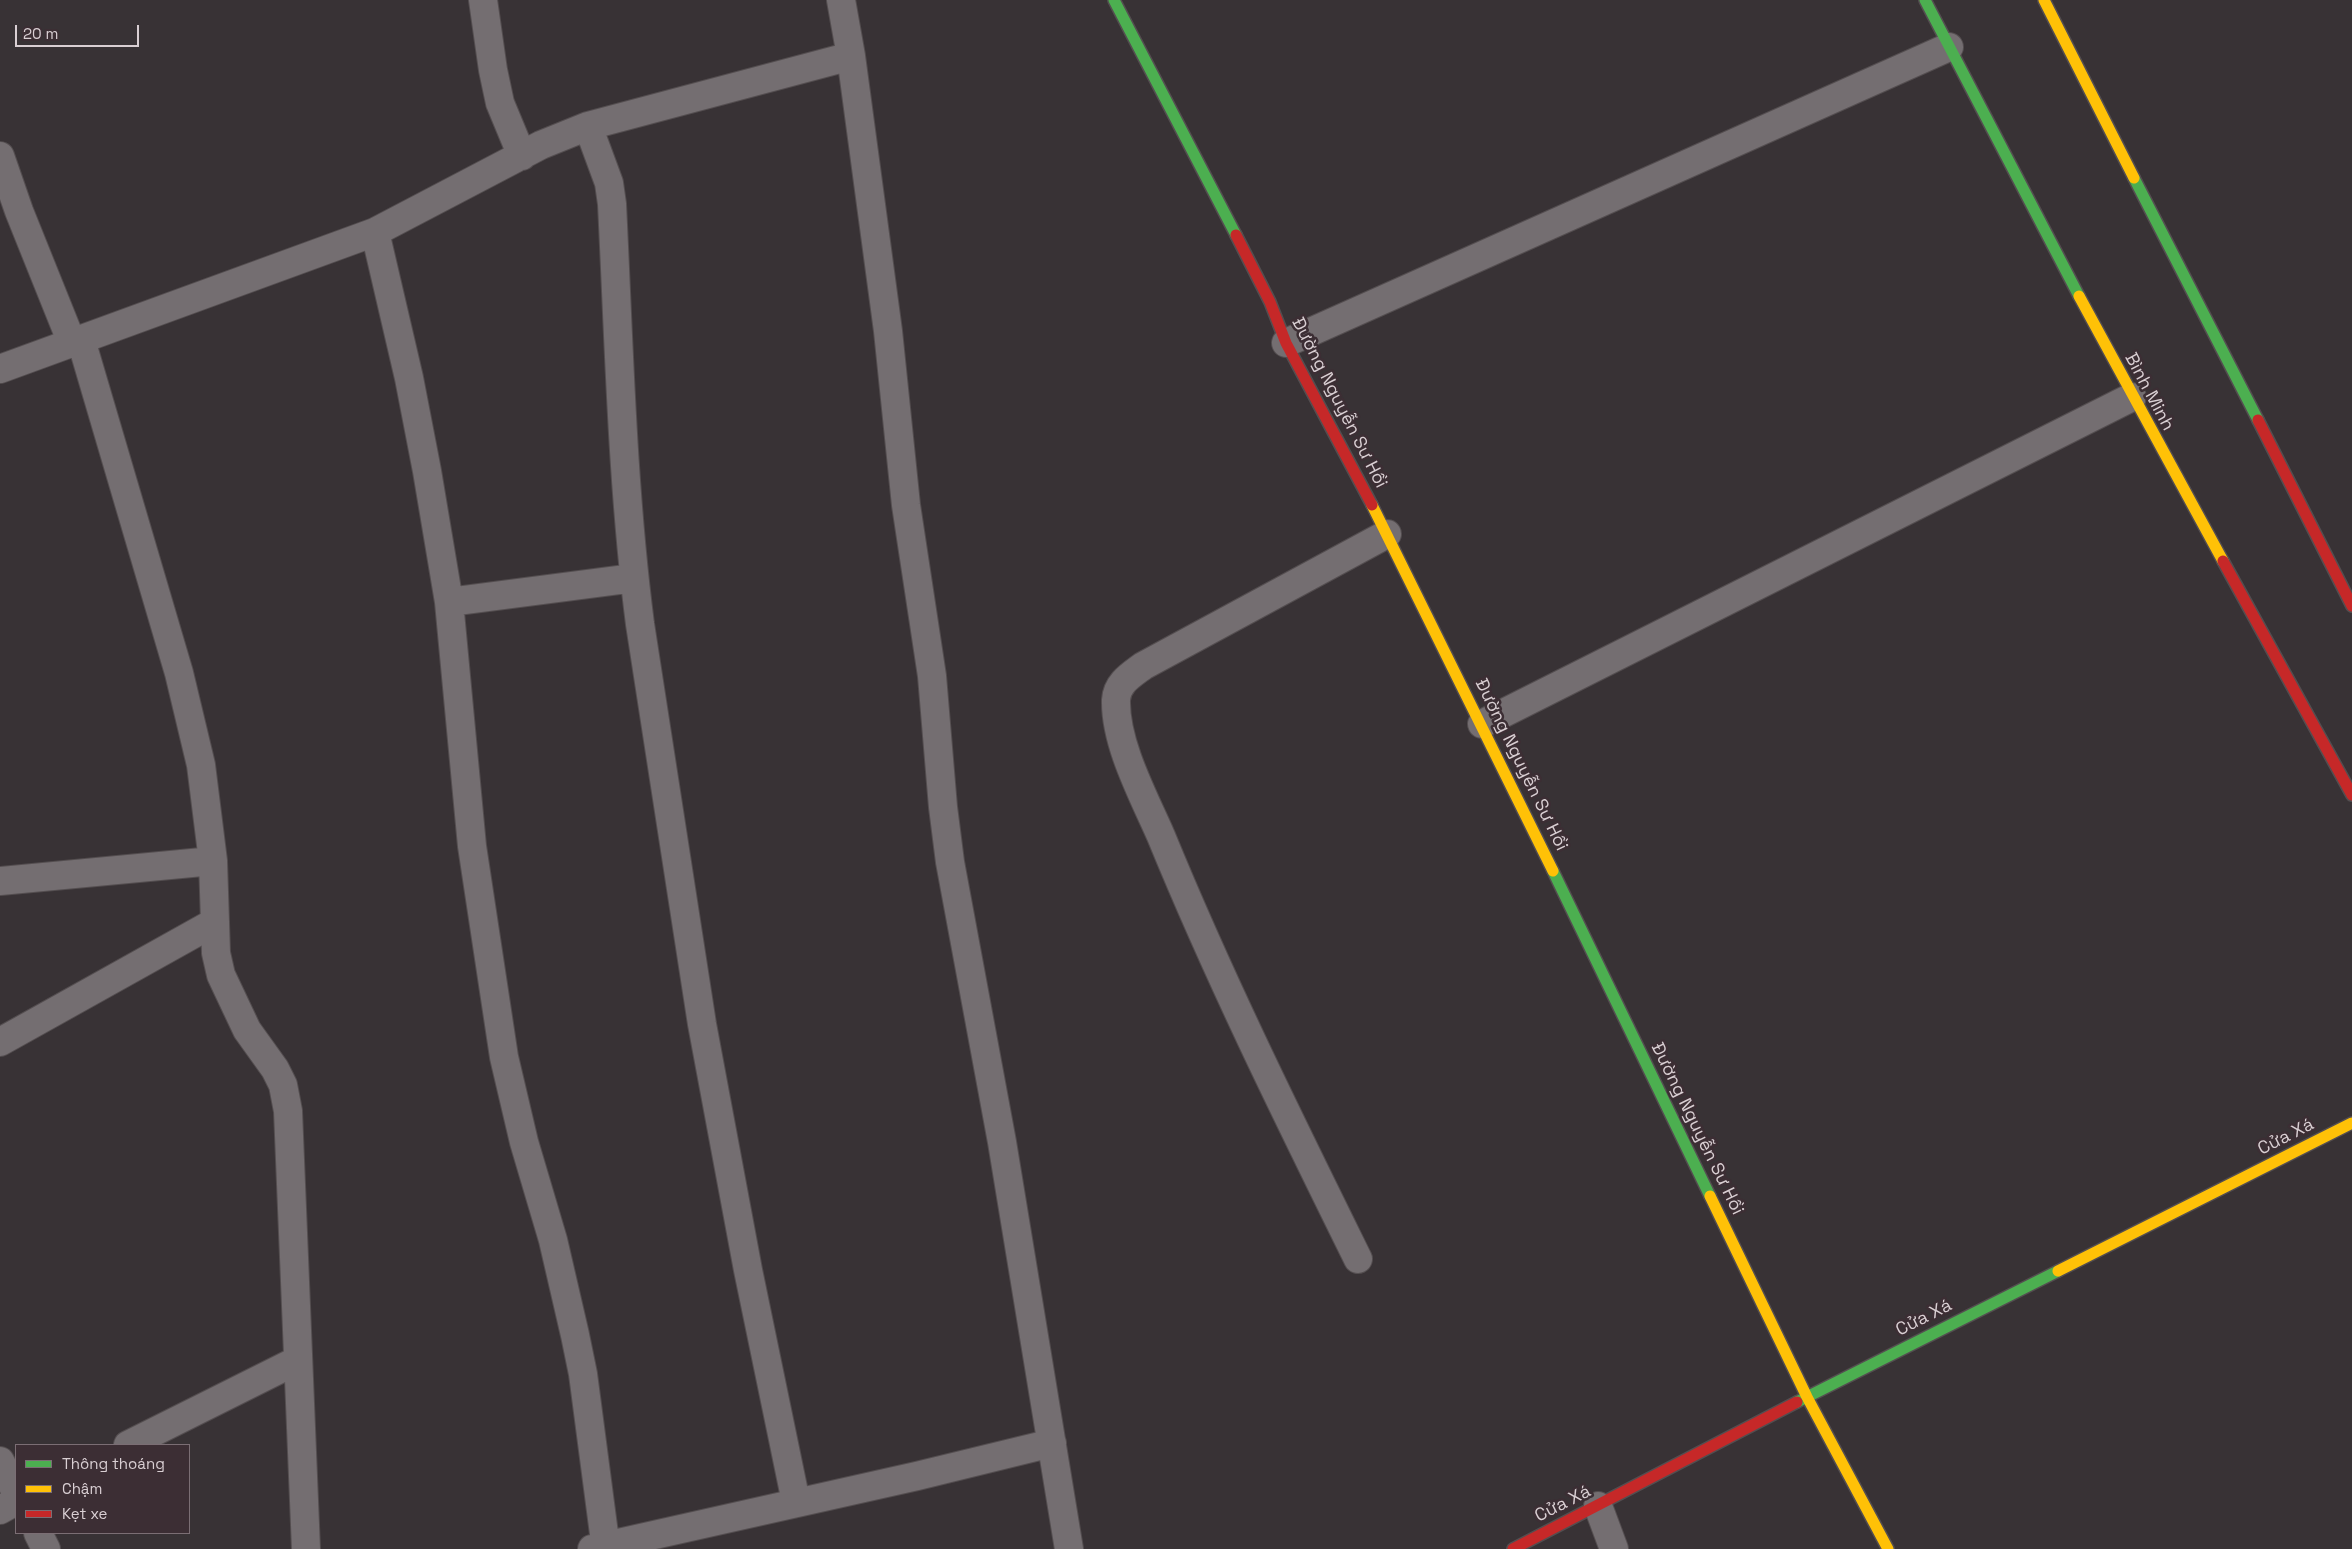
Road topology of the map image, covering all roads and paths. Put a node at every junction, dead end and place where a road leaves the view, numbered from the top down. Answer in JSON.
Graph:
{"nodes":[{"id":1,"x":483,"y":0,"type":"edge"},
{"id":2,"x":841,"y":0,"type":"edge"},
{"id":3,"x":1114,"y":0,"type":"edge"},
{"id":4,"x":1925,"y":0,"type":"edge"},
{"id":5,"x":2044,"y":0,"type":"edge"},
{"id":6,"x":1949,"y":47,"type":"junction"},
{"id":7,"x":851,"y":56,"type":"junction"},
{"id":8,"x":588,"y":126,"type":"junction"},
{"id":9,"x":0,"y":156,"type":"edge"},
{"id":10,"x":522,"y":156,"type":"junction"},
{"id":11,"x":375,"y":232,"type":"junction"},
{"id":12,"x":76,"y":342,"type":"junction"},
{"id":13,"x":1286,"y":343,"type":"junction"},
{"id":14,"x":0,"y":369,"type":"edge"},
{"id":15,"x":2132,"y":398,"type":"junction"},
{"id":16,"x":1386,"y":534,"type":"junction"},
{"id":17,"x":634,"y":578,"type":"junction"},
{"id":18,"x":449,"y":602,"type":"junction"},
{"id":19,"x":2352,"y":606,"type":"edge"},
{"id":20,"x":1482,"y":724,"type":"junction"},
{"id":21,"x":2352,"y":796,"type":"edge"},
{"id":22,"x":213,"y":861,"type":"junction"},
{"id":23,"x":0,"y":881,"type":"edge"},
{"id":24,"x":215,"y":922,"type":"junction"},
{"id":25,"x":0,"y":1042,"type":"edge"},
{"id":26,"x":2352,"y":1123,"type":"edge"},
{"id":27,"x":1358,"y":1259,"type":"dead end"},
{"id":28,"x":298,"y":1360,"type":"junction"},
{"id":29,"x":1807,"y":1397,"type":"junction"},
{"id":30,"x":1052,"y":1443,"type":"junction"},
{"id":31,"x":130,"y":1444,"type":"edge"},
{"id":32,"x":0,"y":1461,"type":"edge"},
{"id":33,"x":15,"y":1490,"type":"edge"},
{"id":34,"x":15,"y":1502,"type":"edge"},
{"id":35,"x":796,"y":1502,"type":"junction"},
{"id":36,"x":1598,"y":1506,"type":"junction"},
{"id":37,"x":0,"y":1510,"type":"edge"},
{"id":38,"x":38,"y":1534,"type":"edge"},
{"id":39,"x":602,"y":1548,"type":"edge"},
{"id":40,"x":46,"y":1549,"type":"edge"},
{"id":41,"x":306,"y":1549,"type":"edge"},
{"id":42,"x":1068,"y":1549,"type":"edge"},
{"id":43,"x":1513,"y":1549,"type":"edge"},
{"id":44,"x":1614,"y":1549,"type":"edge"},
{"id":45,"x":1888,"y":1549,"type":"edge"}],
"edges":[{"from":1,"to":10,"type":"street"},
{"from":2,"to":7,"type":"street"},
{"from":3,"to":13,"type":"street","name":"Đường Nguyễn Sư Hồi"},
{"from":4,"to":6,"type":"street","name":"Bình Minh"},
{"from":5,"to":19,"type":"street"},
{"from":6,"to":13,"type":"street"},
{"from":6,"to":15,"type":"street","name":"Bình Minh"},
{"from":7,"to":8,"type":"street"},
{"from":7,"to":30,"type":"street"},
{"from":8,"to":10,"type":"street"},
{"from":8,"to":17,"type":"street"},
{"from":9,"to":12,"type":"street"},
{"from":10,"to":11,"type":"street"},
{"from":11,"to":12,"type":"street"},
{"from":11,"to":18,"type":"street"},
{"from":12,"to":14,"type":"street"},
{"from":12,"to":22,"type":"street"},
{"from":13,"to":16,"type":"street","name":"Đường Nguyễn Sư Hồi"},
{"from":15,"to":20,"type":"street"},
{"from":15,"to":21,"type":"street","name":"Bình Minh"},
{"from":16,"to":20,"type":"street","name":"Đường Nguyễn Sư Hồi"},
{"from":16,"to":27,"type":"street"},
{"from":17,"to":18,"type":"street"},
{"from":17,"to":35,"type":"street"},
{"from":18,"to":39,"type":"street"},
{"from":20,"to":29,"type":"street","name":"Đường Nguyễn Sư Hồi"},
{"from":22,"to":23,"type":"street"},
{"from":22,"to":24,"type":"street"},
{"from":24,"to":25,"type":"street"},
{"from":24,"to":28,"type":"street"},
{"from":26,"to":29,"type":"street","name":"Cửa Xá"},
{"from":28,"to":31,"type":"street"},
{"from":28,"to":41,"type":"street"},
{"from":29,"to":36,"type":"street","name":"Cửa Xá"},
{"from":29,"to":45,"type":"street","name":"Đường Nguyễn Sư Hồi"},
{"from":30,"to":35,"type":"street"},
{"from":30,"to":42,"type":"street"},
{"from":32,"to":33,"type":"street"},
{"from":34,"to":37,"type":"street"},
{"from":35,"to":39,"type":"street"},
{"from":36,"to":43,"type":"street","name":"Cửa Xá"},
{"from":36,"to":44,"type":"street"},
{"from":38,"to":40,"type":"street"}]}
